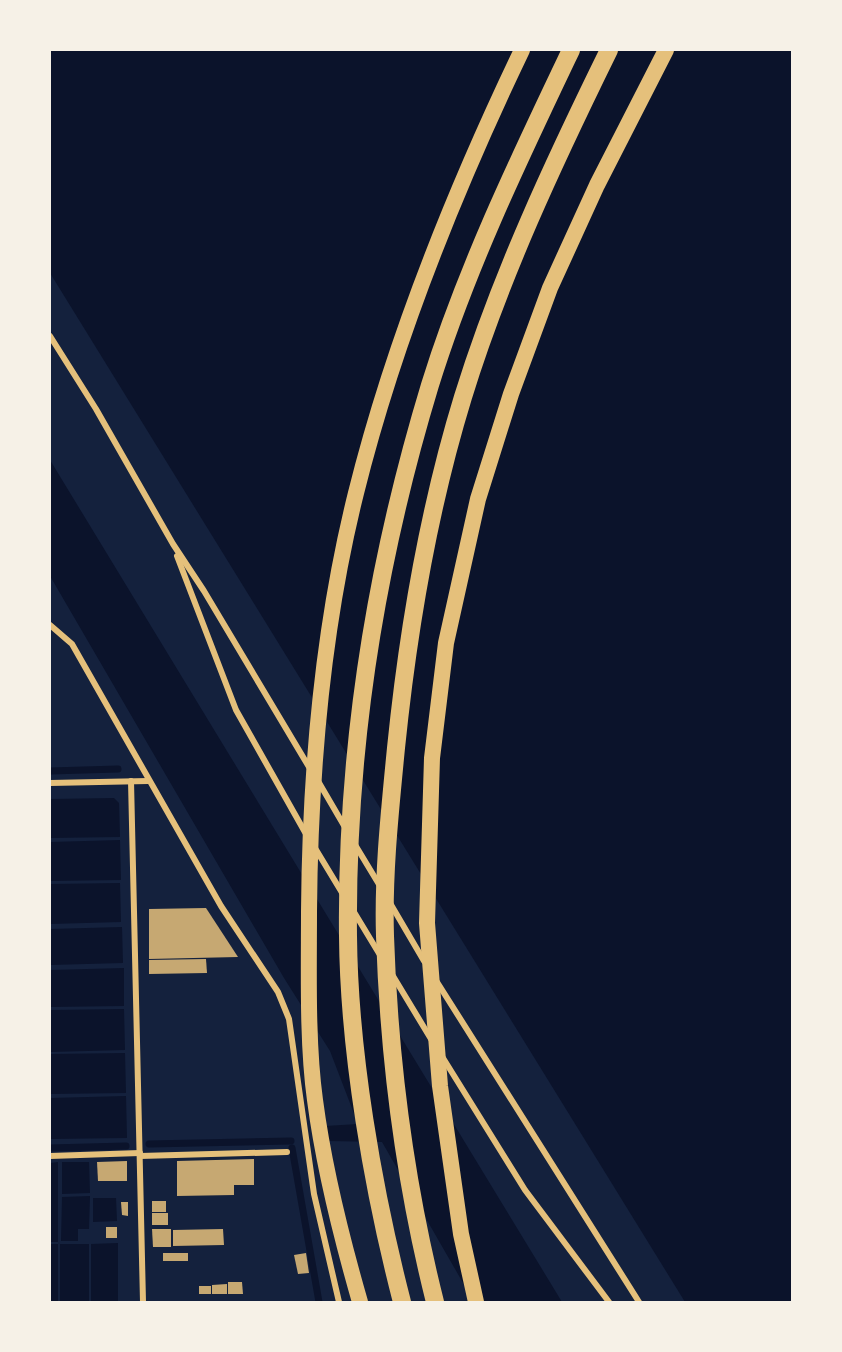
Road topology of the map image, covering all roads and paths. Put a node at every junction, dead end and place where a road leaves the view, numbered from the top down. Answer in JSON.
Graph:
{"nodes":[{"id":1,"x":522,"y":50,"type":"edge"},
{"id":2,"x":572,"y":50,"type":"edge"},
{"id":3,"x":609,"y":50,"type":"edge"},
{"id":4,"x":666,"y":50,"type":"edge"},
{"id":5,"x":50,"y":336,"type":"edge"},
{"id":6,"x":172,"y":544,"type":"junction"},
{"id":7,"x":50,"y":625,"type":"edge"},
{"id":8,"x":131,"y":781,"type":"junction"},
{"id":9,"x":148,"y":781,"type":"junction"},
{"id":10,"x":50,"y":783,"type":"edge"},
{"id":11,"x":287,"y":1152,"type":"dead end"},
{"id":12,"x":140,"y":1154,"type":"junction"},
{"id":13,"x":50,"y":1155,"type":"edge"},
{"id":14,"x":143,"y":1302,"type":"edge"},
{"id":15,"x":339,"y":1302,"type":"edge"},
{"id":16,"x":360,"y":1302,"type":"edge"},
{"id":17,"x":402,"y":1302,"type":"edge"},
{"id":18,"x":435,"y":1302,"type":"edge"},
{"id":19,"x":476,"y":1302,"type":"edge"},
{"id":20,"x":609,"y":1302,"type":"edge"},
{"id":21,"x":639,"y":1302,"type":"edge"}],
"edges":[{"from":1,"to":16,"type":"highway"},
{"from":2,"to":17,"type":"highway"},
{"from":3,"to":18,"type":"highway"},
{"from":4,"to":19,"type":"highway"},
{"from":5,"to":6,"type":"street"},
{"from":6,"to":20,"type":"street"},
{"from":6,"to":21,"type":"street"},
{"from":7,"to":9,"type":"street"},
{"from":8,"to":9,"type":"street"},
{"from":8,"to":10,"type":"street"},
{"from":8,"to":12,"type":"street"},
{"from":9,"to":15,"type":"street"},
{"from":11,"to":12,"type":"street"},
{"from":12,"to":13,"type":"street"},
{"from":12,"to":14,"type":"street"}]}
